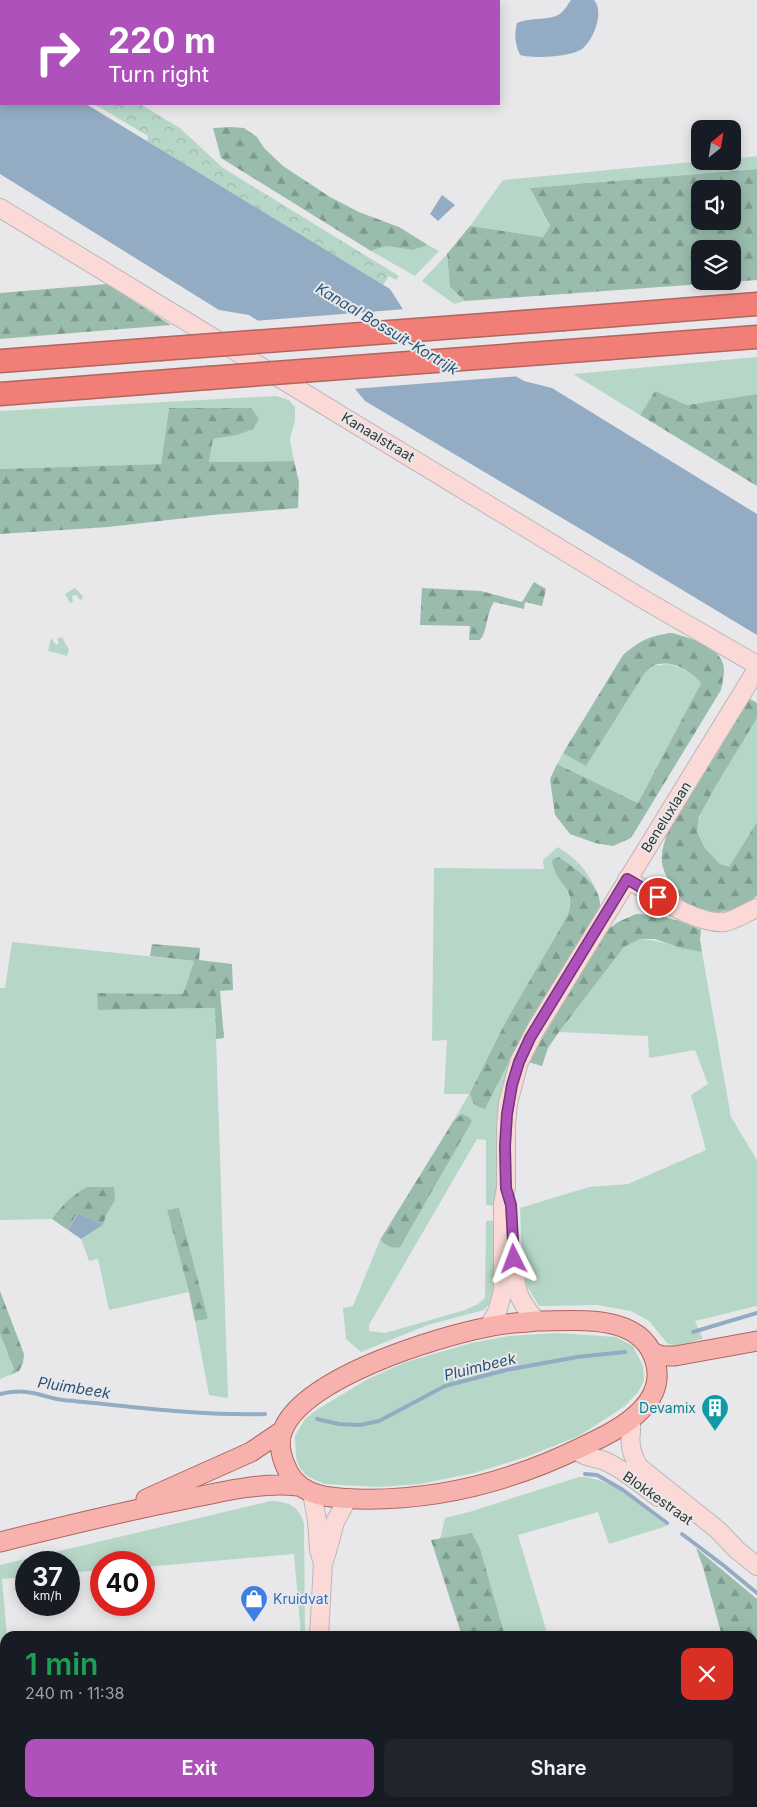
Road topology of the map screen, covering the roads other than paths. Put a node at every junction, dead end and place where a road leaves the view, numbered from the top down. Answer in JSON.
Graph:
{"nodes":[{"id":1,"x":0,"y":208,"type":"edge"},
{"id":2,"x":757,"y":304,"type":"edge"},
{"id":3,"x":757,"y":337,"type":"edge"},
{"id":4,"x":0,"y":361,"type":"edge"},
{"id":5,"x":0,"y":394,"type":"edge"},
{"id":6,"x":757,"y":665,"type":"edge"},
{"id":7,"x":753,"y":676,"type":"edge"},
{"id":8,"x":627,"y":879,"type":"junction"},
{"id":9,"x":757,"y":908,"type":"edge"},
{"id":10,"x":506,"y":1188,"type":"junction"},
{"id":11,"x":537,"y":1321,"type":"junction"},
{"id":12,"x":489,"y":1326,"type":"junction"},
{"id":13,"x":751,"y":1342,"type":"edge"},
{"id":14,"x":652,"y":1352,"type":"junction"},
{"id":15,"x":657,"y":1383,"type":"junction"},
{"id":16,"x":630,"y":1420,"type":"junction"},
{"id":17,"x":282,"y":1431,"type":"junction"},
{"id":18,"x":577,"y":1450,"type":"junction"},
{"id":19,"x":305,"y":1489,"type":"junction"},
{"id":20,"x":348,"y":1498,"type":"junction"},
{"id":21,"x":116,"y":1513,"type":"junction"},
{"id":22,"x":0,"y":1542,"type":"edge"},
{"id":23,"x":737,"y":1550,"type":"junction"},
{"id":24,"x":322,"y":1564,"type":"junction"},
{"id":25,"x":757,"y":1566,"type":"edge"},
{"id":26,"x":319,"y":1631,"type":"edge"}],
"edges":[{"from":1,"to":6,"type":"street","name":"Kanaalstraat"},
{"from":2,"to":4,"type":"highway","bridge":true},
{"from":3,"to":5,"type":"highway","bridge":true},
{"from":7,"to":8,"type":"street","name":"Beneluxlaan"},
{"from":8,"to":9,"type":"street"},
{"from":8,"to":10,"type":"street","name":"Beneluxlaan"},
{"from":10,"to":11,"type":"street","name":"Beneluxlaan"},
{"from":10,"to":12,"type":"street","name":"Beneluxlaan"},
{"from":11,"to":12,"type":"main road"},
{"from":11,"to":14,"type":"main road"},
{"from":12,"to":17,"type":"main road"},
{"from":13,"to":14,"type":"main road"},
{"from":13,"to":15,"type":"main road"},
{"from":14,"to":15,"type":"main road"},
{"from":15,"to":16,"type":"main road"},
{"from":16,"to":18,"type":"main road"},
{"from":16,"to":23,"type":"street","name":"Blokkestraat"},
{"from":17,"to":19,"type":"main road"},
{"from":17,"to":21,"type":"main road"},
{"from":18,"to":20,"type":"main road"},
{"from":18,"to":23,"type":"street","name":"Blokkestraat"},
{"from":19,"to":20,"type":"main road"},
{"from":19,"to":21,"type":"main road"},
{"from":19,"to":24,"type":"street"},
{"from":20,"to":24,"type":"street"},
{"from":21,"to":22,"type":"main road"},
{"from":23,"to":25,"type":"street","name":"Blokkestraat"},
{"from":24,"to":26,"type":"street"}]}
